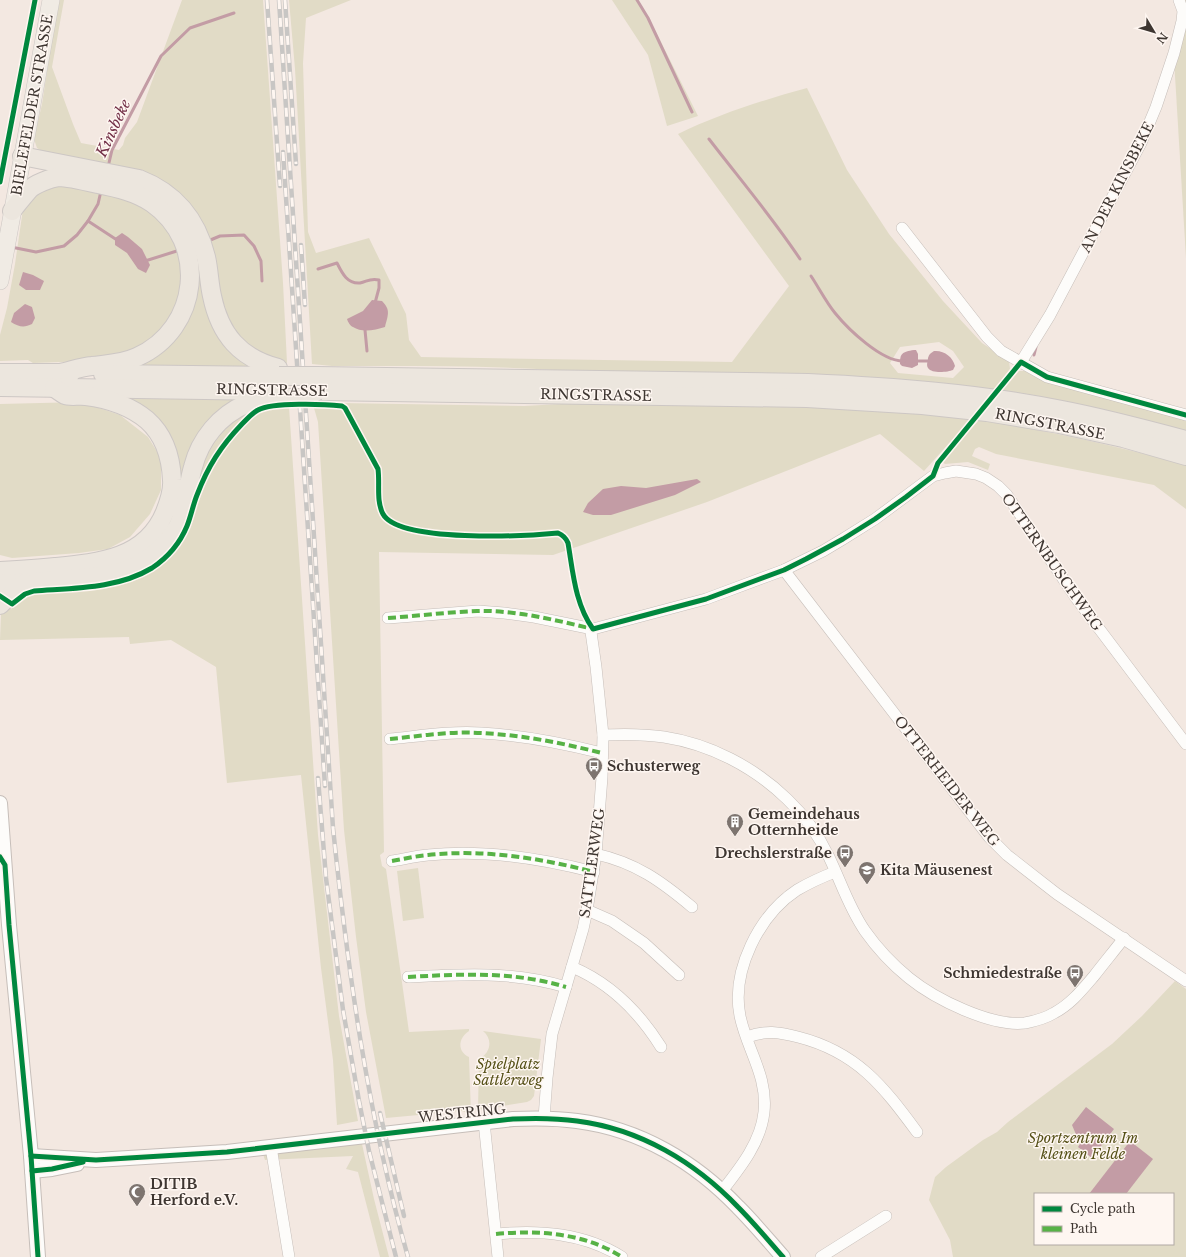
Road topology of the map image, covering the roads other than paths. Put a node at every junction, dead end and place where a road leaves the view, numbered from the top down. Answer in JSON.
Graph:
{"nodes":[{"id":1,"x":51,"y":0,"type":"edge"},
{"id":2,"x":1179,"y":0,"type":"edge"},
{"id":3,"x":21,"y":162,"type":"junction"},
{"id":4,"x":60,"y":177,"type":"junction"},
{"id":5,"x":95,"y":177,"type":"junction"},
{"id":6,"x":12,"y":211,"type":"junction"},
{"id":7,"x":902,"y":228,"type":"dead end"},
{"id":8,"x":194,"y":246,"type":"junction"},
{"id":9,"x":0,"y":281,"type":"edge"},
{"id":10,"x":1021,"y":362,"type":"junction"},
{"id":11,"x":1,"y":380,"type":"edge"},
{"id":12,"x":57,"y":381,"type":"junction"},
{"id":13,"x":282,"y":382,"type":"junction"},
{"id":14,"x":986,"y":405,"type":"junction"},
{"id":15,"x":1186,"y":415,"type":"edge"},
{"id":16,"x":1186,"y":440,"type":"edge"},
{"id":17,"x":1186,"y":456,"type":"edge"},
{"id":18,"x":784,"y":570,"type":"junction"},
{"id":19,"x":0,"y":571,"type":"edge"},
{"id":20,"x":25,"y":583,"type":"junction"},
{"id":21,"x":0,"y":584,"type":"edge"},
{"id":22,"x":0,"y":605,"type":"edge"},
{"id":23,"x":388,"y":618,"type":"dead end"},
{"id":24,"x":593,"y":629,"type":"junction"},
{"id":25,"x":603,"y":735,"type":"junction"},
{"id":26,"x":390,"y":739,"type":"dead end"},
{"id":27,"x":1186,"y":744,"type":"edge"},
{"id":28,"x":602,"y":753,"type":"junction"},
{"id":29,"x":0,"y":803,"type":"edge"},
{"id":30,"x":596,"y":854,"type":"junction"},
{"id":31,"x":392,"y":861,"type":"dead end"},
{"id":32,"x":2,"y":865,"type":"edge"},
{"id":33,"x":594,"y":872,"type":"junction"},
{"id":34,"x":835,"y":872,"type":"junction"},
{"id":35,"x":692,"y":907,"type":"dead end"},
{"id":36,"x":587,"y":910,"type":"junction"},
{"id":37,"x":1124,"y":938,"type":"junction"},
{"id":38,"x":572,"y":967,"type":"junction"},
{"id":39,"x":679,"y":975,"type":"dead end"},
{"id":40,"x":408,"y":977,"type":"dead end"},
{"id":41,"x":1186,"y":981,"type":"edge"},
{"id":42,"x":566,"y":987,"type":"junction"},
{"id":43,"x":747,"y":1037,"type":"junction"},
{"id":44,"x":660,"y":1047,"type":"dead end"},
{"id":45,"x":544,"y":1118,"type":"junction"},
{"id":46,"x":484,"y":1122,"type":"junction"},
{"id":47,"x":917,"y":1132,"type":"dead end"},
{"id":48,"x":271,"y":1147,"type":"junction"},
{"id":49,"x":31,"y":1156,"type":"junction"},
{"id":50,"x":96,"y":1160,"type":"junction"},
{"id":51,"x":32,"y":1171,"type":"junction"},
{"id":52,"x":722,"y":1191,"type":"junction"},
{"id":53,"x":886,"y":1216,"type":"dead end"},
{"id":54,"x":496,"y":1234,"type":"junction"},
{"id":55,"x":38,"y":1257,"type":"edge"},
{"id":56,"x":289,"y":1257,"type":"edge"},
{"id":57,"x":498,"y":1257,"type":"edge"},
{"id":58,"x":622,"y":1257,"type":"edge"},
{"id":59,"x":783,"y":1257,"type":"edge"},
{"id":60,"x":821,"y":1257,"type":"edge"}],
"edges":[{"from":1,"to":3,"type":"main road","name":"BIELEFELDER STRASSE"},
{"from":2,"to":10,"type":"street","name":"AN DER KINSBEKE"},
{"from":3,"to":4,"type":"highway"},
{"from":3,"to":5,"type":"highway"},
{"from":3,"to":6,"type":"main road","name":"BIELEFELDER STRASSE"},
{"from":4,"to":5,"type":"highway"},
{"from":4,"to":6,"type":"highway"},
{"from":5,"to":8,"type":"highway"},
{"from":6,"to":9,"type":"main road","name":"BIELEFELDER STRASSE"},
{"from":7,"to":10,"type":"street"},
{"from":8,"to":12,"type":"highway"},
{"from":8,"to":13,"type":"highway"},
{"from":10,"to":15,"type":"street"},
{"from":11,"to":12,"type":"highway","name":"RINGSTRASSE"},
{"from":12,"to":13,"type":"highway","name":"RINGSTRASSE"},
{"from":12,"to":19,"type":"highway"},
{"from":13,"to":14,"type":"highway","name":"RINGSTRASSE"},
{"from":13,"to":20,"type":"highway"},
{"from":14,"to":16,"type":"highway","name":"RINGSTRASSE"},
{"from":14,"to":17,"type":"highway","name":"RINGSTRASSE"},
{"from":18,"to":24,"type":"street","name":"OTTERNBUSCHWEG"},
{"from":18,"to":27,"type":"street","name":"OTTERNBUSCHWEG"},
{"from":18,"to":37,"type":"street","name":"OTTERHEIDER WEG"},
{"from":20,"to":21,"type":"highway"},
{"from":20,"to":22,"type":"highway"},
{"from":23,"to":24,"type":"street"},
{"from":24,"to":25,"type":"street","name":"SATTLERWEG"},
{"from":25,"to":28,"type":"street","name":"SATTLERWEG"},
{"from":25,"to":34,"type":"street"},
{"from":26,"to":28,"type":"street"},
{"from":28,"to":30,"type":"street","name":"SATTLERWEG"},
{"from":29,"to":32,"type":"street"},
{"from":30,"to":33,"type":"street","name":"SATTLERWEG"},
{"from":30,"to":35,"type":"street"},
{"from":31,"to":33,"type":"street"},
{"from":32,"to":49,"type":"street"},
{"from":33,"to":36,"type":"street","name":"SATTLERWEG"},
{"from":34,"to":37,"type":"street"},
{"from":34,"to":43,"type":"street"},
{"from":36,"to":38,"type":"street","name":"SATTLERWEG"},
{"from":36,"to":39,"type":"street"},
{"from":37,"to":41,"type":"street","name":"OTTERHEIDER WEG"},
{"from":38,"to":42,"type":"street","name":"SATTLERWEG"},
{"from":38,"to":44,"type":"street"},
{"from":40,"to":42,"type":"street"},
{"from":42,"to":45,"type":"street","name":"SATTLERWEG"},
{"from":43,"to":47,"type":"street"},
{"from":43,"to":52,"type":"street"},
{"from":45,"to":46,"type":"street","name":"WESTRING"},
{"from":45,"to":52,"type":"street","name":"WESTRING"},
{"from":46,"to":48,"type":"street","name":"WESTRING"},
{"from":46,"to":54,"type":"street"},
{"from":48,"to":50,"type":"street","name":"WESTRING"},
{"from":48,"to":56,"type":"street"},
{"from":49,"to":50,"type":"street","name":"WESTRING"},
{"from":49,"to":51,"type":"street"},
{"from":50,"to":51,"type":"street","name":"WESTRING"},
{"from":51,"to":55,"type":"street"},
{"from":52,"to":59,"type":"street","name":"WESTRING"},
{"from":53,"to":60,"type":"street"},
{"from":54,"to":57,"type":"street"},
{"from":54,"to":58,"type":"street"}]}
